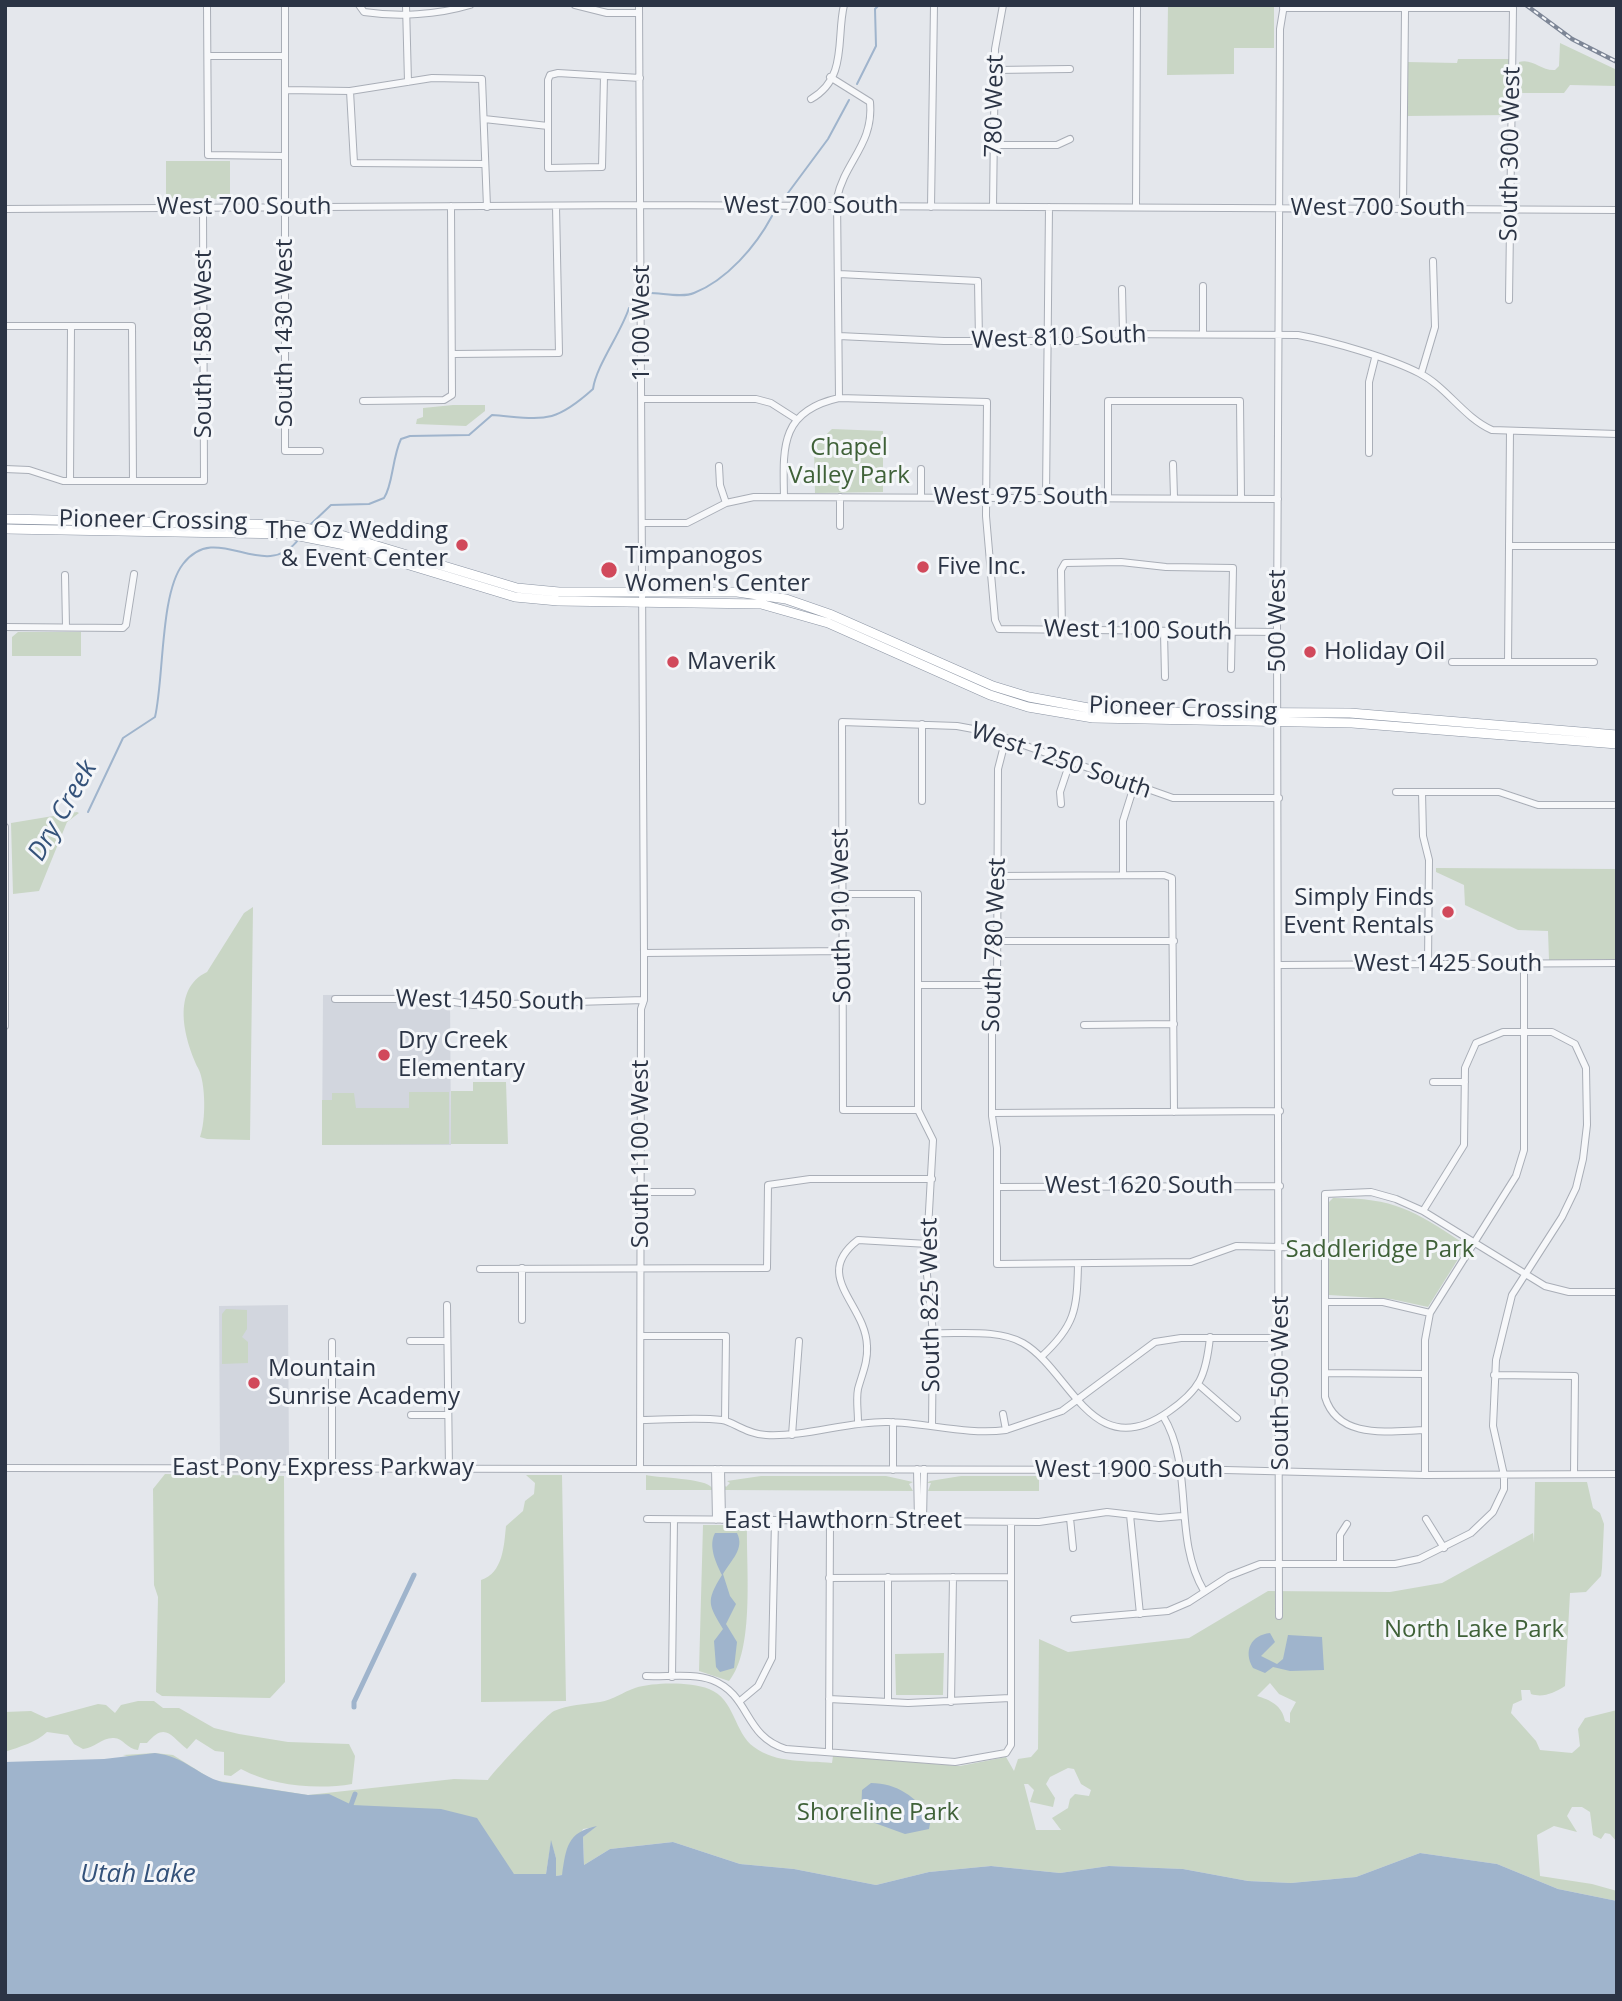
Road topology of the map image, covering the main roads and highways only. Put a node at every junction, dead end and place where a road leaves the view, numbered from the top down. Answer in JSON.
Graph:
{"nodes":[{"id":1,"x":5,"y":519,"type":"edge"},
{"id":2,"x":5,"y":529,"type":"edge"},
{"id":3,"x":305,"y":532,"type":"junction"},
{"id":4,"x":1278,"y":717,"type":"junction"},
{"id":5,"x":1617,"y":735,"type":"edge"},
{"id":6,"x":1617,"y":744,"type":"edge"}],
"edges":[{"from":1,"to":3,"type":"highway","name":"Pioneer Crossing"},
{"from":2,"to":3,"type":"highway","name":"Pioneer Crossing"},
{"from":3,"to":4,"type":"highway","name":"Pioneer Crossing"},
{"from":4,"to":5,"type":"highway","name":"Pioneer Crossing"},
{"from":4,"to":6,"type":"highway","name":"Pioneer Crossing"}]}
